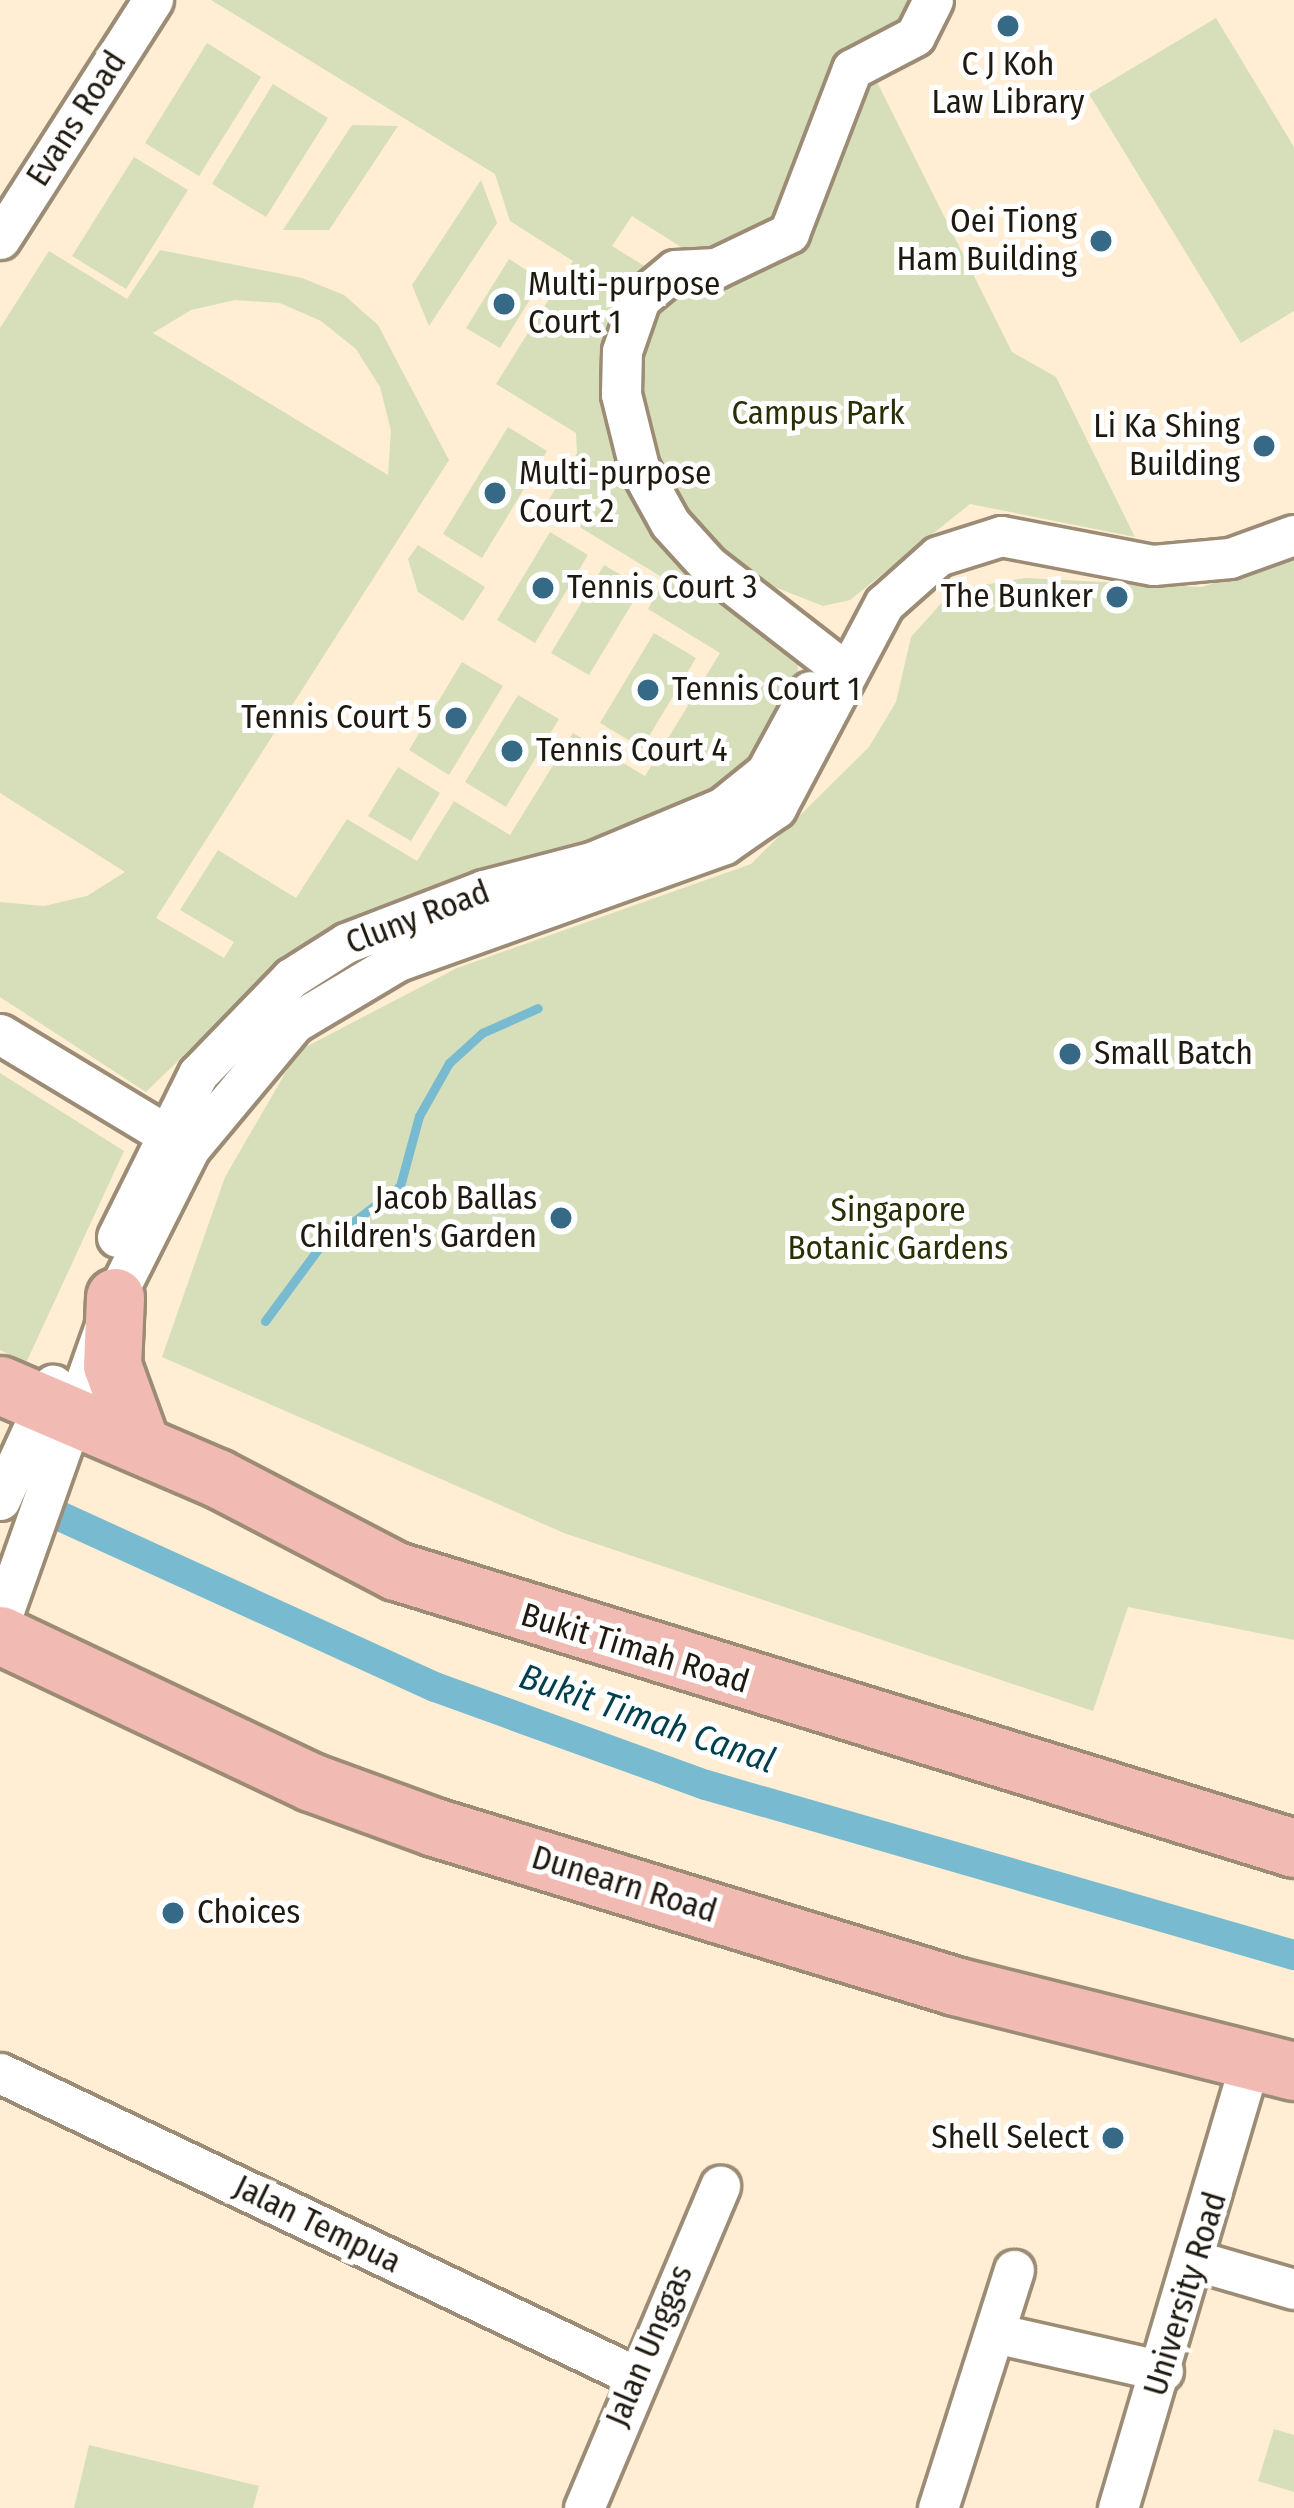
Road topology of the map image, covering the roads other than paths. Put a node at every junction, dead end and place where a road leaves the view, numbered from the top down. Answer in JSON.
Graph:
{"nodes":[{"id":1,"x":153,"y":0,"type":"edge"},
{"id":2,"x":932,"y":0,"type":"edge"},
{"id":3,"x":0,"y":238,"type":"edge"},
{"id":4,"x":1294,"y":535,"type":"edge"},
{"id":5,"x":838,"y":666,"type":"junction"},
{"id":6,"x":0,"y":1034,"type":"edge"},
{"id":7,"x":177,"y":1141,"type":"junction"},
{"id":8,"x":115,"y":1297,"type":"junction"},
{"id":9,"x":40,"y":1422,"type":"edge"},
{"id":10,"x":141,"y":1445,"type":"junction"},
{"id":11,"x":0,"y":1500,"type":"edge"},
{"id":12,"x":8,"y":1610,"type":"edge"},
{"id":13,"x":0,"y":1622,"type":"edge"},
{"id":14,"x":1294,"y":1848,"type":"edge"},
{"id":15,"x":0,"y":2073,"type":"edge"},
{"id":16,"x":1263,"y":2075,"type":"edge"},
{"id":17,"x":720,"y":2186,"type":"dead end"},
{"id":18,"x":1197,"y":2261,"type":"junction"},
{"id":19,"x":1014,"y":2270,"type":"dead end"},
{"id":20,"x":1294,"y":2288,"type":"edge"},
{"id":21,"x":999,"y":2334,"type":"junction"},
{"id":22,"x":1162,"y":2371,"type":"junction"},
{"id":23,"x":635,"y":2376,"type":"junction"},
{"id":24,"x":584,"y":2508,"type":"edge"},
{"id":25,"x":938,"y":2508,"type":"edge"},
{"id":26,"x":1118,"y":2508,"type":"edge"}],
"edges":[{"from":1,"to":3,"type":"street","name":"Evans Road"},
{"from":2,"to":5,"type":"street"},
{"from":4,"to":5,"type":"street"},
{"from":5,"to":7,"type":"street","name":"Cluny Road"},
{"from":6,"to":7,"type":"street"},
{"from":7,"to":8,"type":"street","name":"Cluny Road"},
{"from":7,"to":9,"type":"street","name":"Cluny Road"},
{"from":8,"to":9,"type":"street","name":"Cluny Road"},
{"from":8,"to":10,"type":"highway"},
{"from":9,"to":10,"type":"highway","name":"Bukit Timah Road"},
{"from":9,"to":11,"type":"street"},
{"from":9,"to":12,"type":"street"},
{"from":10,"to":14,"type":"highway","name":"Bukit Timah Road"},
{"from":12,"to":13,"type":"street"},
{"from":12,"to":16,"type":"highway","name":"Dunearn Road"},
{"from":15,"to":23,"type":"street","name":"Jalan Tempua"},
{"from":16,"to":18,"type":"street","name":"University Road"},
{"from":17,"to":23,"type":"street","name":"Jalan Unggas"},
{"from":18,"to":20,"type":"street"},
{"from":18,"to":22,"type":"street","name":"University Road"},
{"from":19,"to":21,"type":"street"},
{"from":21,"to":22,"type":"street"},
{"from":21,"to":25,"type":"street"},
{"from":22,"to":26,"type":"street","name":"University Road"},
{"from":23,"to":24,"type":"street","name":"Jalan Unggas"}]}
